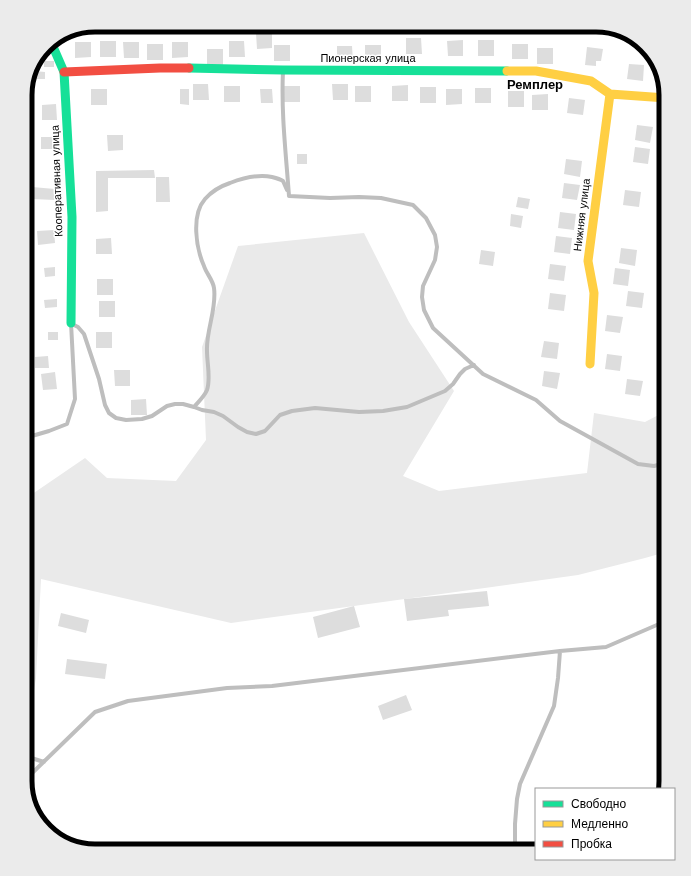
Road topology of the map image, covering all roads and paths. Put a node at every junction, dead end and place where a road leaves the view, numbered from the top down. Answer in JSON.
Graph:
{"nodes":[{"id":1,"x":53,"y":48,"type":"edge"},
{"id":2,"x":283,"y":70,"type":"junction"},
{"id":3,"x":64,"y":72,"type":"junction"},
{"id":4,"x":610,"y":94,"type":"junction"},
{"id":5,"x":659,"y":98,"type":"edge"},
{"id":6,"x":289,"y":196,"type":"junction"},
{"id":7,"x":71,"y":323,"type":"junction"},
{"id":8,"x":590,"y":364,"type":"dead end"},
{"id":9,"x":474,"y":365,"type":"junction"},
{"id":10,"x":194,"y":407,"type":"junction"},
{"id":11,"x":32,"y":436,"type":"edge"},
{"id":12,"x":659,"y":465,"type":"edge"},
{"id":13,"x":659,"y":624,"type":"edge"},
{"id":14,"x":560,"y":651,"type":"junction"},
{"id":15,"x":32,"y":758,"type":"edge"},
{"id":16,"x":44,"y":762,"type":"junction"},
{"id":17,"x":32,"y":773,"type":"edge"},
{"id":18,"x":515,"y":844,"type":"edge"}],
"edges":[{"from":1,"to":3,"type":"street","name":"Кооперативная улица"},
{"from":2,"to":3,"type":"street","name":"Пионерская улица"},
{"from":2,"to":4,"type":"street","name":"Пионерская улица"},
{"from":2,"to":6,"type":"lane"},
{"from":3,"to":7,"type":"street","name":"Кооперативная улица"},
{"from":4,"to":5,"type":"street"},
{"from":4,"to":8,"type":"street","name":"Нижняя улица"},
{"from":6,"to":9,"type":"lane"},
{"from":6,"to":10,"type":"lane"},
{"from":7,"to":10,"type":"lane"},
{"from":7,"to":11,"type":"lane"},
{"from":9,"to":10,"type":"lane"},
{"from":9,"to":12,"type":"lane"},
{"from":13,"to":14,"type":"lane"},
{"from":14,"to":16,"type":"lane"},
{"from":14,"to":18,"type":"lane"},
{"from":15,"to":16,"type":"lane"},
{"from":16,"to":17,"type":"lane"}]}
